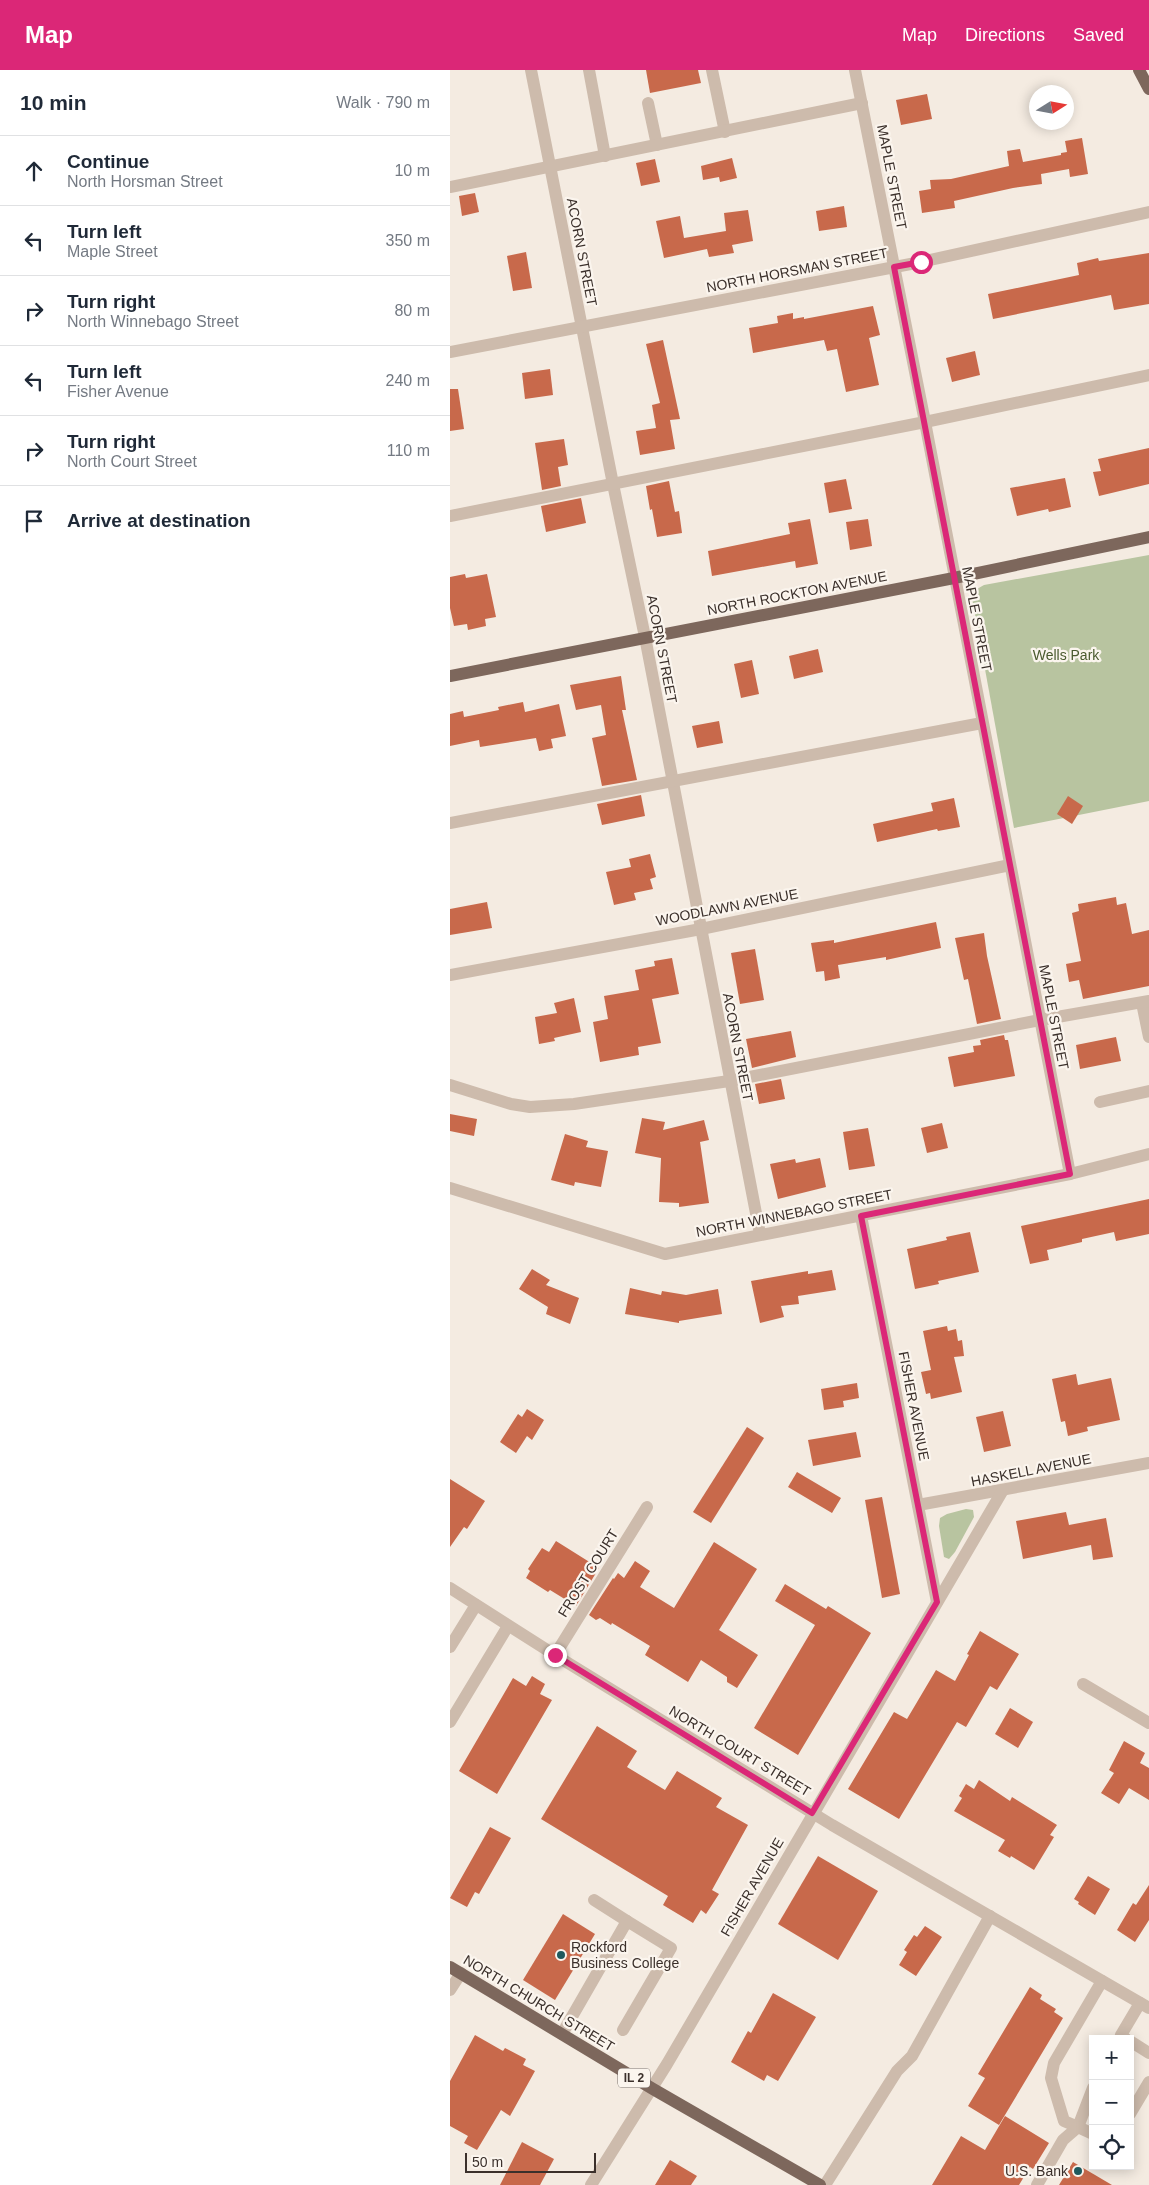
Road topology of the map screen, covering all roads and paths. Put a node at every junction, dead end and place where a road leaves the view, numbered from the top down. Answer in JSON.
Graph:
{"nodes":[{"id":1,"x":531,"y":70,"type":"edge"},
{"id":2,"x":589,"y":70,"type":"edge"},
{"id":3,"x":712,"y":70,"type":"edge"},
{"id":4,"x":855,"y":70,"type":"edge"},
{"id":5,"x":1139,"y":70,"type":"edge"},
{"id":6,"x":1149,"y":89,"type":"edge"},
{"id":7,"x":648,"y":103,"type":"dead end"},
{"id":8,"x":862,"y":104,"type":"junction"},
{"id":9,"x":725,"y":132,"type":"junction"},
{"id":10,"x":657,"y":146,"type":"junction"},
{"id":11,"x":605,"y":156,"type":"junction"},
{"id":12,"x":550,"y":167,"type":"junction"},
{"id":13,"x":450,"y":187,"type":"edge"},
{"id":14,"x":1149,"y":212,"type":"edge"},
{"id":15,"x":894,"y":267,"type":"junction"},
{"id":16,"x":582,"y":327,"type":"junction"},
{"id":17,"x":450,"y":352,"type":"edge"},
{"id":18,"x":1149,"y":375,"type":"edge"},
{"id":19,"x":925,"y":422,"type":"junction"},
{"id":20,"x":613,"y":484,"type":"junction"},
{"id":21,"x":450,"y":516,"type":"edge"},
{"id":22,"x":1149,"y":537,"type":"edge"},
{"id":23,"x":954,"y":578,"type":"junction"},
{"id":24,"x":645,"y":637,"type":"junction"},
{"id":25,"x":450,"y":676,"type":"edge"},
{"id":26,"x":982,"y":722,"type":"junction"},
{"id":27,"x":672,"y":780,"type":"junction"},
{"id":28,"x":450,"y":823,"type":"edge"},
{"id":29,"x":1010,"y":865,"type":"junction"},
{"id":30,"x":701,"y":928,"type":"junction"},
{"id":31,"x":450,"y":975,"type":"edge"},
{"id":32,"x":1146,"y":1002,"type":"edge"},
{"id":33,"x":1040,"y":1020,"type":"junction"},
{"id":34,"x":1149,"y":1036,"type":"edge"},
{"id":35,"x":729,"y":1081,"type":"junction"},
{"id":36,"x":450,"y":1085,"type":"edge"},
{"id":37,"x":1149,"y":1091,"type":"edge"},
{"id":38,"x":1100,"y":1102,"type":"dead end"},
{"id":39,"x":1149,"y":1154,"type":"edge"},
{"id":40,"x":1070,"y":1174,"type":"junction"},
{"id":41,"x":450,"y":1188,"type":"edge"},
{"id":42,"x":861,"y":1216,"type":"junction"},
{"id":43,"x":760,"y":1234,"type":"junction"},
{"id":44,"x":1149,"y":1463,"type":"edge"},
{"id":45,"x":1003,"y":1490,"type":"junction"},
{"id":46,"x":918,"y":1505,"type":"junction"},
{"id":47,"x":647,"y":1507,"type":"dead end"},
{"id":48,"x":450,"y":1588,"type":"edge"},
{"id":49,"x":937,"y":1602,"type":"junction"},
{"id":50,"x":476,"y":1604,"type":"junction"},
{"id":51,"x":508,"y":1626,"type":"junction"},
{"id":52,"x":450,"y":1647,"type":"edge"},
{"id":53,"x":555,"y":1655,"type":"junction"},
{"id":54,"x":1083,"y":1684,"type":"dead end"},
{"id":55,"x":450,"y":1722,"type":"edge"},
{"id":56,"x":1149,"y":1723,"type":"edge"},
{"id":57,"x":812,"y":1813,"type":"junction"},
{"id":58,"x":594,"y":1900,"type":"dead end"},
{"id":59,"x":990,"y":1916,"type":"junction"},
{"id":60,"x":628,"y":1921,"type":"junction"},
{"id":61,"x":456,"y":1970,"type":"edge"},
{"id":62,"x":1102,"y":1981,"type":"junction"},
{"id":63,"x":450,"y":1990,"type":"edge"},
{"id":64,"x":1144,"y":2005,"type":"edge"},
{"id":65,"x":623,"y":2030,"type":"dead end"},
{"id":66,"x":562,"y":2034,"type":"junction"},
{"id":67,"x":1126,"y":2035,"type":"edge"},
{"id":68,"x":1134,"y":2044,"type":"edge"},
{"id":69,"x":1149,"y":2053,"type":"edge"},
{"id":70,"x":1149,"y":2082,"type":"edge"},
{"id":71,"x":652,"y":2089,"type":"junction"},
{"id":72,"x":1089,"y":2098,"type":"edge"},
{"id":73,"x":1134,"y":2107,"type":"edge"},
{"id":74,"x":1078,"y":2127,"type":"junction"},
{"id":75,"x":1089,"y":2132,"type":"edge"},
{"id":76,"x":591,"y":2185,"type":"edge"},
{"id":77,"x":820,"y":2185,"type":"edge"},
{"id":78,"x":825,"y":2185,"type":"edge"},
{"id":79,"x":1037,"y":2185,"type":"edge"}],
"edges":[{"from":1,"to":12,"type":"street","name":"ACORN STREET"},
{"from":2,"to":11,"type":"street"},
{"from":3,"to":9,"type":"street"},
{"from":4,"to":8,"type":"street","name":"MAPLE STREET"},
{"from":5,"to":6,"type":"main road"},
{"from":7,"to":10,"type":"street"},
{"from":8,"to":9,"type":"street"},
{"from":8,"to":15,"type":"street","name":"MAPLE STREET"},
{"from":9,"to":10,"type":"street"},
{"from":10,"to":11,"type":"street"},
{"from":11,"to":12,"type":"street"},
{"from":12,"to":13,"type":"street"},
{"from":12,"to":16,"type":"street","name":"ACORN STREET"},
{"from":14,"to":15,"type":"street","name":"NORTH HORSMAN STREET"},
{"from":15,"to":16,"type":"street","name":"NORTH HORSMAN STREET"},
{"from":15,"to":19,"type":"street","name":"MAPLE STREET"},
{"from":16,"to":17,"type":"street","name":"NORTH HORSMAN STREET"},
{"from":16,"to":20,"type":"street","name":"ACORN STREET"},
{"from":18,"to":19,"type":"street"},
{"from":19,"to":20,"type":"street"},
{"from":19,"to":23,"type":"street","name":"MAPLE STREET"},
{"from":20,"to":21,"type":"street"},
{"from":20,"to":24,"type":"street","name":"ACORN STREET"},
{"from":22,"to":23,"type":"main road","name":"NORTH ROCKTON AVENUE"},
{"from":23,"to":24,"type":"main road","name":"NORTH ROCKTON AVENUE"},
{"from":23,"to":26,"type":"street","name":"MAPLE STREET"},
{"from":24,"to":25,"type":"main road","name":"NORTH ROCKTON AVENUE"},
{"from":24,"to":27,"type":"street","name":"ACORN STREET"},
{"from":26,"to":27,"type":"street"},
{"from":26,"to":29,"type":"street","name":"MAPLE STREET"},
{"from":27,"to":28,"type":"street"},
{"from":27,"to":30,"type":"street","name":"ACORN STREET"},
{"from":29,"to":30,"type":"street","name":"WOODLAWN AVENUE"},
{"from":29,"to":33,"type":"street","name":"MAPLE STREET"},
{"from":30,"to":31,"type":"street","name":"WOODLAWN AVENUE"},
{"from":30,"to":35,"type":"street","name":"ACORN STREET"},
{"from":32,"to":33,"type":"street"},
{"from":32,"to":34,"type":"street"},
{"from":33,"to":35,"type":"street"},
{"from":33,"to":40,"type":"street","name":"MAPLE STREET"},
{"from":35,"to":36,"type":"street"},
{"from":35,"to":43,"type":"street","name":"ACORN STREET"},
{"from":37,"to":38,"type":"street"},
{"from":39,"to":40,"type":"street","name":"NORTH WINNEBAGO STREET"},
{"from":40,"to":42,"type":"street","name":"NORTH WINNEBAGO STREET"},
{"from":41,"to":43,"type":"street","name":"NORTH WINNEBAGO STREET"},
{"from":42,"to":43,"type":"street","name":"NORTH WINNEBAGO STREET"},
{"from":42,"to":46,"type":"street","name":"FISHER AVENUE"},
{"from":44,"to":45,"type":"street","name":"HASKELL AVENUE"},
{"from":45,"to":46,"type":"street","name":"HASKELL AVENUE"},
{"from":45,"to":49,"type":"street","name":"FISHER AVENUE"},
{"from":46,"to":49,"type":"street","name":"FISHER AVENUE"},
{"from":47,"to":53,"type":"street","name":"FROST COURT"},
{"from":48,"to":50,"type":"street","name":"NORTH COURT STREET"},
{"from":49,"to":57,"type":"street","name":"FISHER AVENUE"},
{"from":50,"to":51,"type":"street","name":"NORTH COURT STREET"},
{"from":50,"to":52,"type":"street"},
{"from":51,"to":53,"type":"street","name":"NORTH COURT STREET"},
{"from":51,"to":55,"type":"street"},
{"from":53,"to":57,"type":"street","name":"NORTH COURT STREET"},
{"from":54,"to":56,"type":"street"},
{"from":57,"to":59,"type":"street","name":"NORTH COURT STREET"},
{"from":57,"to":71,"type":"street","name":"FISHER AVENUE"},
{"from":58,"to":60,"type":"street"},
{"from":59,"to":62,"type":"street","name":"NORTH COURT STREET"},
{"from":59,"to":78,"type":"street"},
{"from":60,"to":65,"type":"street"},
{"from":60,"to":66,"type":"street"},
{"from":61,"to":63,"type":"street"},
{"from":61,"to":66,"type":"main road","name":"NORTH CHURCH STREET","number":"IL 2"},
{"from":62,"to":64,"type":"street","name":"NORTH COURT STREET"},
{"from":62,"to":74,"type":"street"},
{"from":64,"to":67,"type":"street"},
{"from":66,"to":71,"type":"main road","name":"NORTH CHURCH STREET","number":"IL 2"},
{"from":68,"to":69,"type":"street"},
{"from":70,"to":73,"type":"street"},
{"from":71,"to":76,"type":"street","name":"FISHER AVENUE"},
{"from":71,"to":77,"type":"main road","name":"NORTH CHURCH STREET","number":"IL 2"},
{"from":72,"to":74,"type":"street"},
{"from":74,"to":75,"type":"street"},
{"from":74,"to":79,"type":"street"}]}
